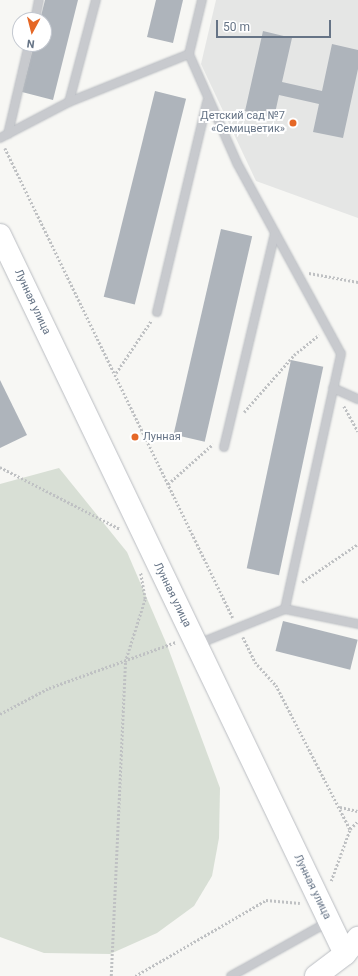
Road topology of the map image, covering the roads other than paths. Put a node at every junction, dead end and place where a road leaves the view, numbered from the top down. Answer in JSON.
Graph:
{"nodes":[{"id":1,"x":40,"y":0,"type":"edge"},
{"id":2,"x":96,"y":0,"type":"edge"},
{"id":3,"x":202,"y":0,"type":"edge"},
{"id":4,"x":37,"y":12,"type":"edge"},
{"id":5,"x":27,"y":52,"type":"edge"},
{"id":6,"x":189,"y":54,"type":"junction"},
{"id":7,"x":69,"y":102,"type":"junction"},
{"id":8,"x":207,"y":102,"type":"junction"},
{"id":9,"x":8,"y":134,"type":"junction"},
{"id":10,"x":2,"y":142,"type":"edge"},
{"id":11,"x":275,"y":233,"type":"junction"},
{"id":12,"x":0,"y":235,"type":"edge"},
{"id":13,"x":157,"y":312,"type":"road end"},
{"id":14,"x":333,"y":388,"type":"junction"},
{"id":15,"x":358,"y":399,"type":"edge"},
{"id":16,"x":224,"y":446,"type":"dead end"},
{"id":17,"x":285,"y":608,"type":"junction"},
{"id":18,"x":358,"y":624,"type":"edge"},
{"id":19,"x":194,"y":640,"type":"junction"},
{"id":20,"x":325,"y":913,"type":"junction"},
{"id":21,"x":352,"y":946,"type":"edge"},
{"id":22,"x":231,"y":976,"type":"edge"},
{"id":23,"x":316,"y":976,"type":"edge"}],
"edges":[{"from":1,"to":4,"type":"lane"},
{"from":2,"to":7,"type":"lane"},
{"from":3,"to":6,"type":"lane"},
{"from":5,"to":9,"type":"lane"},
{"from":6,"to":7,"type":"lane"},
{"from":6,"to":8,"type":"lane"},
{"from":7,"to":9,"type":"lane"},
{"from":8,"to":11,"type":"lane"},
{"from":8,"to":13,"type":"lane"},
{"from":9,"to":10,"type":"lane"},
{"from":11,"to":14,"type":"lane"},
{"from":11,"to":16,"type":"lane"},
{"from":12,"to":19,"type":"street","name":"Лунная улица"},
{"from":14,"to":15,"type":"lane"},
{"from":14,"to":17,"type":"lane"},
{"from":17,"to":18,"type":"lane"},
{"from":17,"to":19,"type":"lane"},
{"from":19,"to":20,"type":"street","name":"Лунная улица"},
{"from":20,"to":21,"type":"street","name":"Лунная улица"},
{"from":20,"to":22,"type":"lane"},
{"from":21,"to":23,"type":"street"}]}
